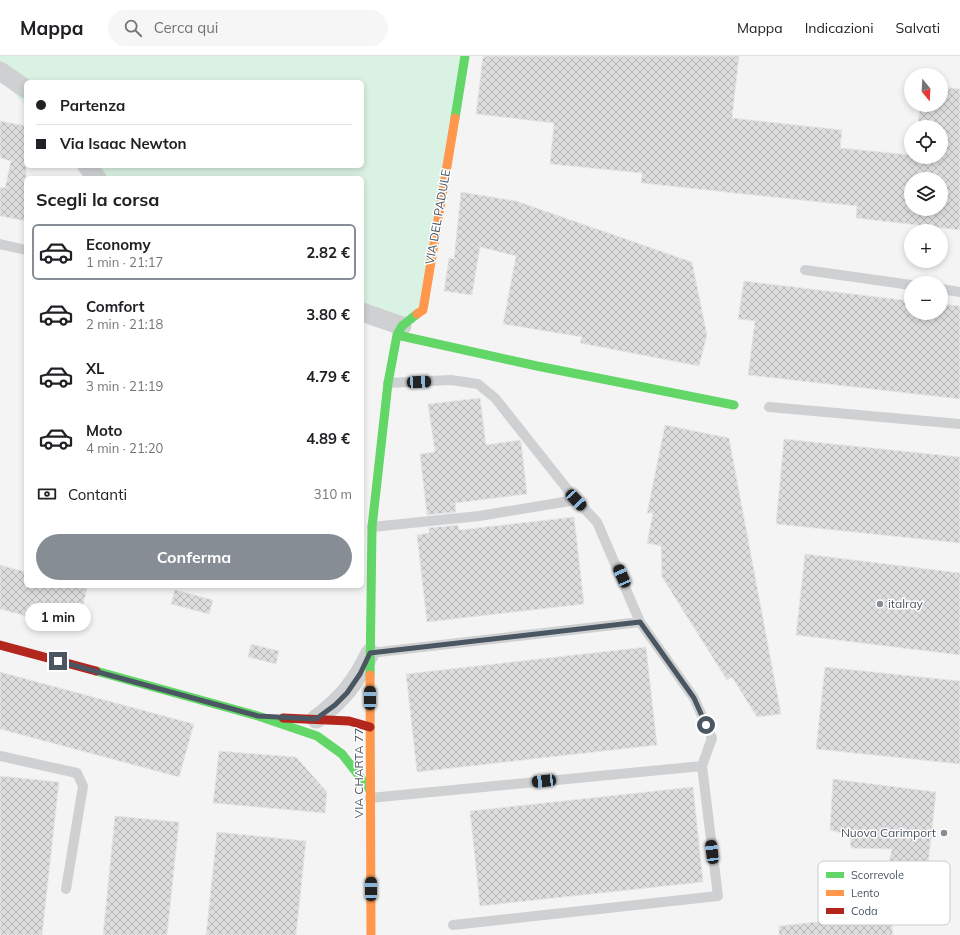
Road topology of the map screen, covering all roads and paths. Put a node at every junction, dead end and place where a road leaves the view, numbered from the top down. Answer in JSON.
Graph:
{"nodes":[{"id":1,"x":465,"y":56,"type":"edge"},
{"id":2,"x":0,"y":71,"type":"edge"},
{"id":3,"x":24,"y":88,"type":"edge"},
{"id":4,"x":89,"y":168,"type":"edge"},
{"id":5,"x":95,"y":176,"type":"edge"},
{"id":6,"x":0,"y":244,"type":"edge"},
{"id":7,"x":24,"y":250,"type":"edge"},
{"id":8,"x":804,"y":270,"type":"dead end"},
{"id":9,"x":904,"y":284,"type":"edge"},
{"id":10,"x":948,"y":290,"type":"edge"},
{"id":11,"x":960,"y":292,"type":"edge"},
{"id":12,"x":364,"y":313,"type":"edge"},
{"id":13,"x":399,"y":331,"type":"junction"},
{"id":14,"x":388,"y":383,"type":"junction"},
{"id":15,"x":734,"y":406,"type":"dead end"},
{"id":16,"x":769,"y":407,"type":"dead end"},
{"id":17,"x":960,"y":424,"type":"edge"},
{"id":18,"x":576,"y":500,"type":"junction"},
{"id":19,"x":372,"y":527,"type":"junction"},
{"id":20,"x":640,"y":622,"type":"junction"},
{"id":21,"x":0,"y":645,"type":"edge"},
{"id":22,"x":370,"y":653,"type":"junction"},
{"id":23,"x":258,"y":716,"type":"junction"},
{"id":24,"x":370,"y":727,"type":"junction"},
{"id":25,"x":317,"y":728,"type":"junction"},
{"id":26,"x":362,"y":736,"type":"dead end"},
{"id":27,"x":338,"y":738,"type":"dead end"},
{"id":28,"x":0,"y":756,"type":"edge"},
{"id":29,"x":702,"y":766,"type":"junction"},
{"id":30,"x":370,"y":794,"type":"junction"},
{"id":31,"x":66,"y":888,"type":"dead end"},
{"id":32,"x":453,"y":925,"type":"dead end"},
{"id":33,"x":371,"y":935,"type":"edge"}],
"edges":[{"from":1,"to":13,"type":"street","name":"VIA DEL PADULE"},
{"from":2,"to":3,"type":"street"},
{"from":4,"to":5,"type":"street"},
{"from":6,"to":7,"type":"lane"},
{"from":8,"to":9,"type":"lane"},
{"from":10,"to":11,"type":"lane"},
{"from":12,"to":13,"type":"street"},
{"from":13,"to":14,"type":"street","name":"VIA CHARTA 77"},
{"from":13,"to":15,"type":"street"},
{"from":14,"to":18,"type":"lane"},
{"from":14,"to":19,"type":"street","name":"VIA CHARTA 77"},
{"from":16,"to":17,"type":"lane"},
{"from":18,"to":19,"type":"lane"},
{"from":18,"to":20,"type":"lane"},
{"from":19,"to":22,"type":"street","name":"VIA CHARTA 77"},
{"from":20,"to":22,"type":"lane"},
{"from":20,"to":29,"type":"lane"},
{"from":21,"to":23,"type":"street"},
{"from":22,"to":24,"type":"street","name":"VIA CHARTA 77"},
{"from":22,"to":25,"type":"street"},
{"from":23,"to":25,"type":"street"},
{"from":23,"to":25,"type":"street"},
{"from":24,"to":25,"type":"street"},
{"from":24,"to":26,"type":"street"},
{"from":24,"to":30,"type":"street","name":"VIA CHARTA 77"},
{"from":25,"to":27,"type":"street"},
{"from":25,"to":30,"type":"street"},
{"from":28,"to":31,"type":"lane"},
{"from":29,"to":30,"type":"lane"},
{"from":29,"to":32,"type":"lane"},
{"from":30,"to":33,"type":"street","name":"VIA CHARTA 77"}]}
